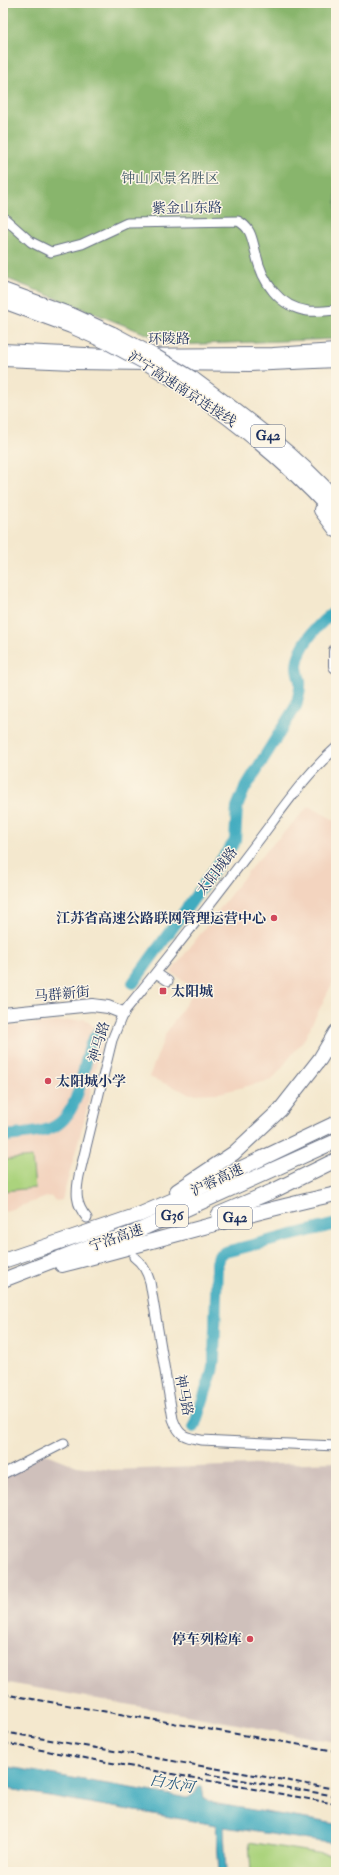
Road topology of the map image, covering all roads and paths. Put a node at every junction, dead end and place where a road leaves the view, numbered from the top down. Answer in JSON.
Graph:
{"nodes":[{"id":1,"x":3,"y":217,"type":"edge"},
{"id":2,"x":3,"y":290,"type":"edge"},
{"id":3,"x":3,"y":301,"type":"edge"},
{"id":4,"x":336,"y":310,"type":"edge"},
{"id":5,"x":111,"y":339,"type":"junction"},
{"id":6,"x":3,"y":350,"type":"edge"},
{"id":7,"x":336,"y":350,"type":"edge"},
{"id":8,"x":3,"y":360,"type":"edge"},
{"id":9,"x":336,"y":361,"type":"edge"},
{"id":10,"x":190,"y":384,"type":"junction"},
{"id":11,"x":245,"y":430,"type":"junction"},
{"id":12,"x":281,"y":446,"type":"junction"},
{"id":13,"x":336,"y":494,"type":"edge"},
{"id":14,"x":336,"y":500,"type":"edge"},
{"id":15,"x":336,"y":516,"type":"edge"},
{"id":16,"x":336,"y":530,"type":"edge"},
{"id":17,"x":336,"y":652,"type":"edge"},
{"id":18,"x":336,"y":666,"type":"edge"},
{"id":19,"x":336,"y":748,"type":"edge"},
{"id":20,"x":156,"y":973,"type":"junction"},
{"id":21,"x":168,"y":981,"type":"dead end"},
{"id":22,"x":123,"y":1013,"type":"junction"},
{"id":23,"x":3,"y":1014,"type":"edge"},
{"id":24,"x":336,"y":1032,"type":"edge"},
{"id":25,"x":336,"y":1118,"type":"edge"},
{"id":26,"x":336,"y":1123,"type":"edge"},
{"id":27,"x":336,"y":1141,"type":"edge"},
{"id":28,"x":295,"y":1143,"type":"junction"},
{"id":29,"x":336,"y":1160,"type":"edge"},
{"id":30,"x":336,"y":1194,"type":"edge"},
{"id":31,"x":87,"y":1218,"type":"dead end"},
{"id":32,"x":123,"y":1222,"type":"junction"},
{"id":33,"x":134,"y":1252,"type":"junction"},
{"id":34,"x":3,"y":1261,"type":"edge"},
{"id":35,"x":3,"y":1280,"type":"edge"},
{"id":36,"x":64,"y":1443,"type":"dead end"},
{"id":37,"x":336,"y":1446,"type":"edge"},
{"id":38,"x":3,"y":1474,"type":"edge"}],
"edges":[{"from":1,"to":4,"type":"street","name":"紫金山东路"},
{"from":2,"to":5,"type":"highway","name":"沪宁高速南京连接线","number":"G42"},
{"from":3,"to":5,"type":"highway","name":"沪宁高速南京连接线","number":"G42"},
{"from":5,"to":10,"type":"highway","name":"沪宁高速南京连接线","number":"G42","bridge":true},
{"from":6,"to":7,"type":"main road","name":"环陵路"},
{"from":8,"to":9,"type":"main road","name":"环陵路"},
{"from":10,"to":11,"type":"highway","name":"沪宁高速南京连接线","number":"G42"},
{"from":10,"to":12,"type":"highway","name":"沪宁高速南京连接线","number":"G42"},
{"from":11,"to":15,"type":"highway","name":"沪宁高速南京连接线","number":"G42"},
{"from":11,"to":16,"type":"highway"},
{"from":12,"to":13,"type":"highway"},
{"from":12,"to":14,"type":"highway","name":"沪宁高速南京连接线","number":"G42"},
{"from":17,"to":18,"type":"highway"},
{"from":19,"to":20,"type":"street","name":"太阳城路"},
{"from":20,"to":21,"type":"street"},
{"from":20,"to":22,"type":"street","name":"太阳城路"},
{"from":22,"to":23,"type":"main road","name":"马群新街"},
{"from":22,"to":31,"type":"street","name":"神马路"},
{"from":24,"to":32,"type":"highway"},
{"from":25,"to":28,"type":"highway"},
{"from":26,"to":28,"type":"highway"},
{"from":27,"to":35,"type":"highway","name":"宁洛高速","number":"G36"},
{"from":28,"to":32,"type":"highway","name":"沪蓉高速"},
{"from":29,"to":33,"type":"highway"},
{"from":30,"to":33,"type":"highway","number":"G42"},
{"from":32,"to":34,"type":"highway","name":"沪蓉高速"},
{"from":33,"to":35,"type":"highway","number":"G42"},
{"from":33,"to":37,"type":"street","name":"神马路"},
{"from":36,"to":38,"type":"street"}]}
